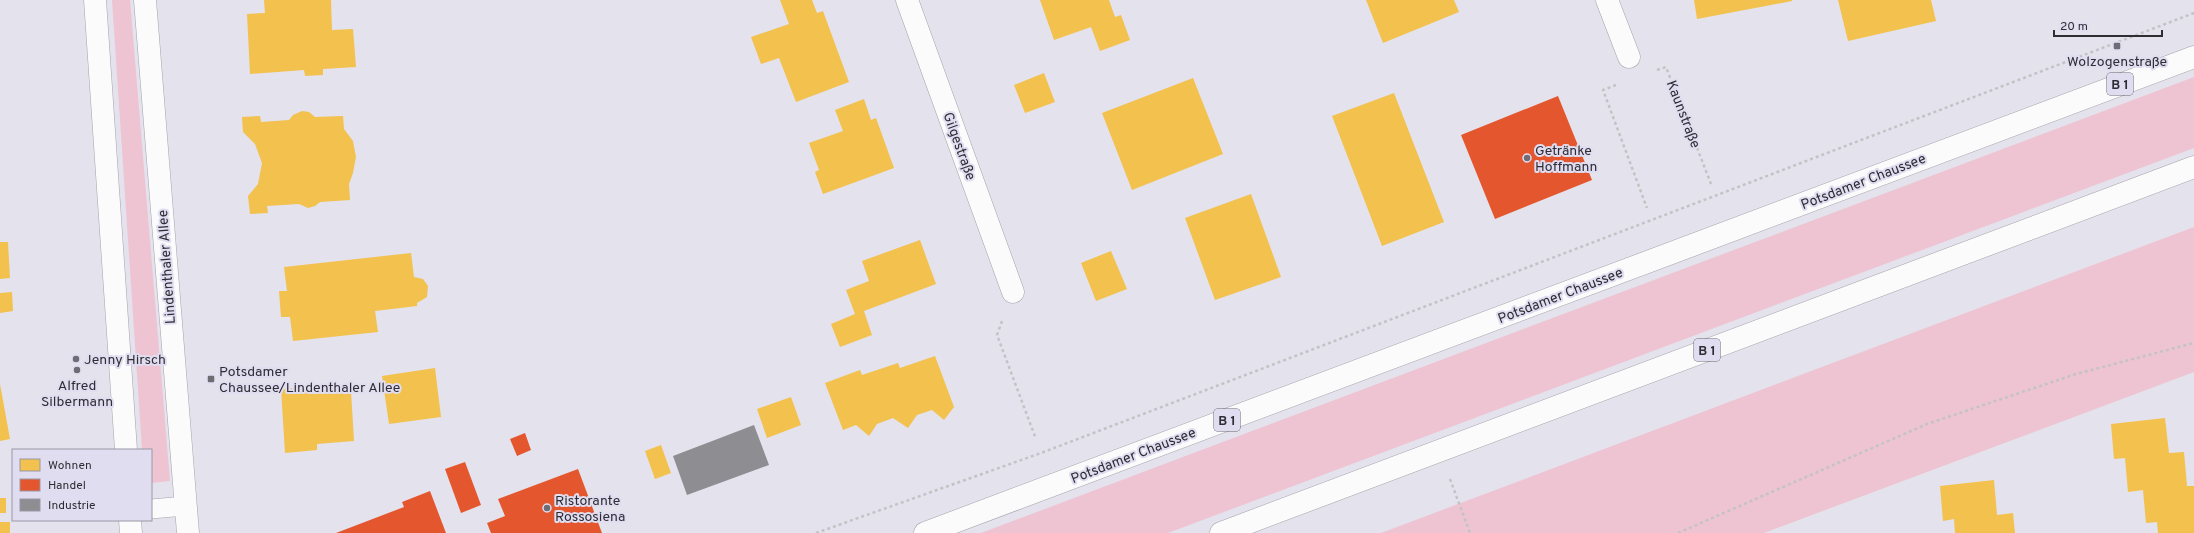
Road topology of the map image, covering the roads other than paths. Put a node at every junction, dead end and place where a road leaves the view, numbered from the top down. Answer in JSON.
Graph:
{"nodes":[{"id":1,"x":95,"y":0,"type":"edge"},
{"id":2,"x":145,"y":0,"type":"edge"},
{"id":3,"x":907,"y":0,"type":"edge"},
{"id":4,"x":1607,"y":0,"type":"edge"},
{"id":5,"x":1629,"y":57,"type":"dead end"},
{"id":6,"x":2194,"y":57,"type":"edge"},
{"id":7,"x":2194,"y":167,"type":"edge"},
{"id":8,"x":1013,"y":292,"type":"road end"},
{"id":9,"x":126,"y":449,"type":"edge"},
{"id":10,"x":185,"y":506,"type":"junction"},
{"id":11,"x":152,"y":509,"type":"edge"},
{"id":12,"x":130,"y":521,"type":"edge"},
{"id":13,"x":131,"y":533,"type":"edge"},
{"id":14,"x":188,"y":533,"type":"edge"},
{"id":15,"x":925,"y":533,"type":"edge"},
{"id":16,"x":1221,"y":533,"type":"edge"}],
"edges":[{"from":1,"to":9,"type":"main road"},
{"from":2,"to":10,"type":"main road","name":"Lindenthaler Allee"},
{"from":3,"to":8,"type":"main road","name":"Gilgestraße"},
{"from":4,"to":5,"type":"main road"},
{"from":6,"to":15,"type":"main road","name":"Potsdamer Chaussee","number":"B 1"},
{"from":7,"to":16,"type":"main road","number":"B 1"},
{"from":10,"to":11,"type":"lane"},
{"from":10,"to":14,"type":"main road","name":"Lindenthaler Allee"},
{"from":12,"to":13,"type":"main road"}]}
